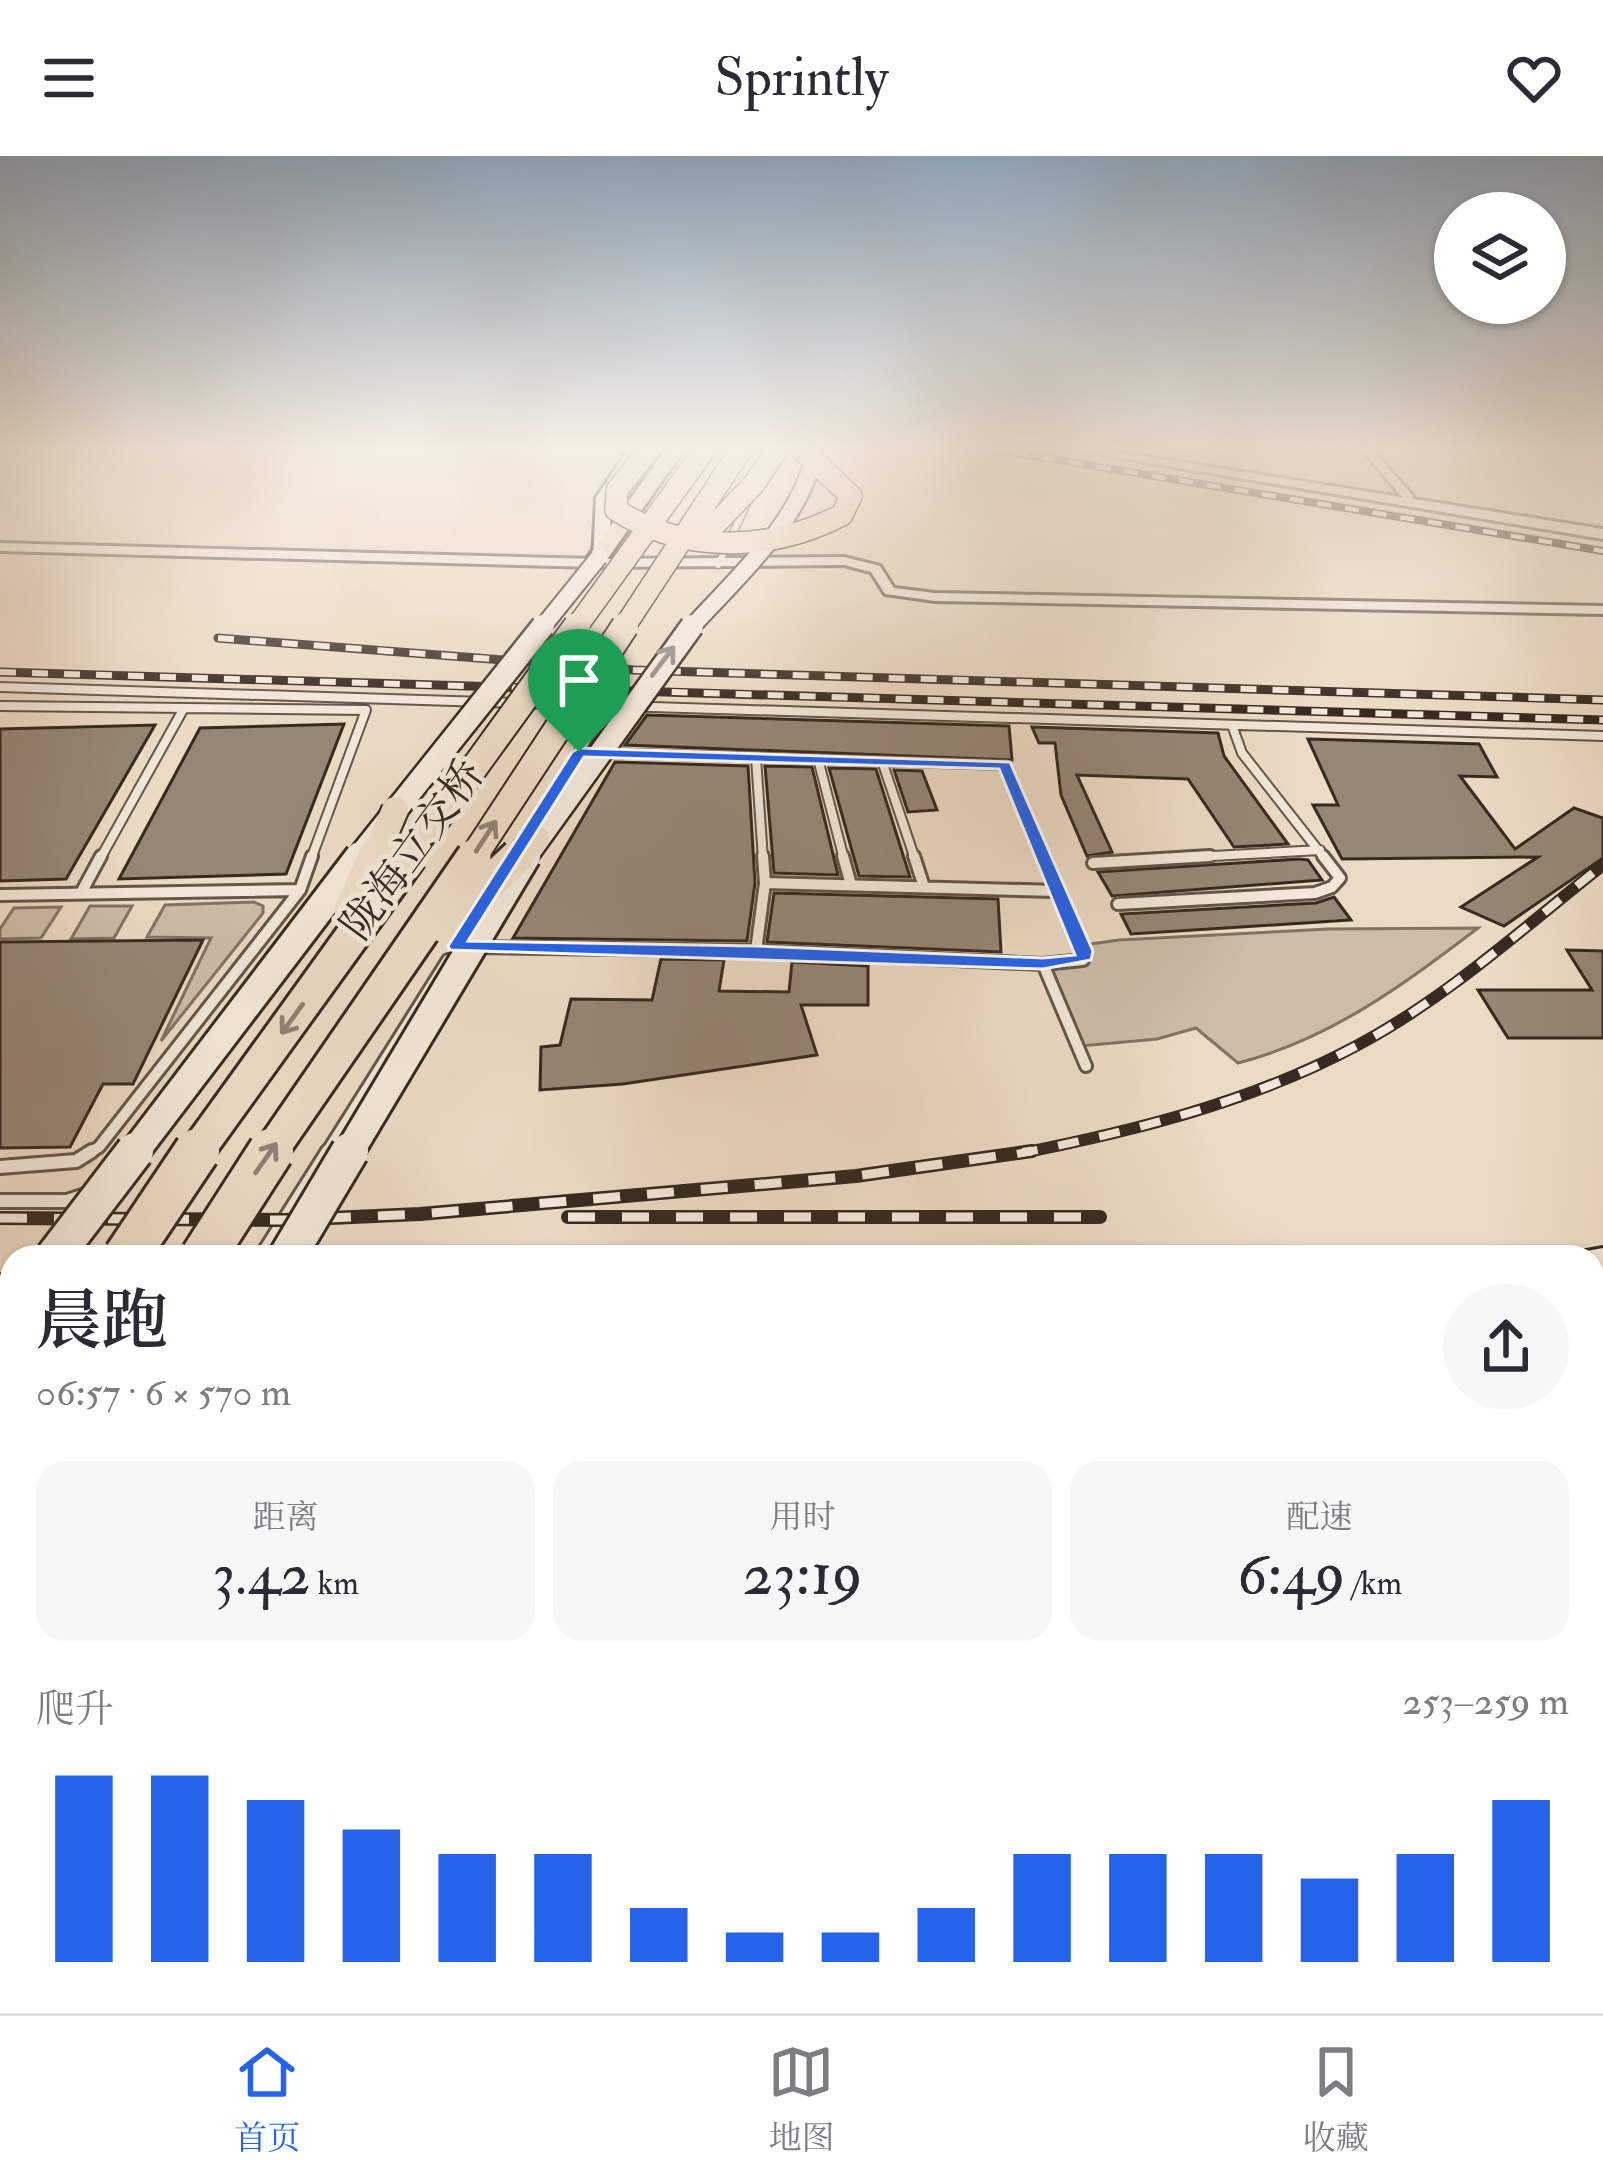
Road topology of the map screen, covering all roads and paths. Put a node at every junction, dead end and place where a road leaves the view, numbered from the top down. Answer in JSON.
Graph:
{"nodes":[{"id":1,"x":598,"y":535,"type":"edge"},
{"id":2,"x":615,"y":535,"type":"edge"},
{"id":3,"x":643,"y":535,"type":"edge"},
{"id":4,"x":671,"y":535,"type":"edge"},
{"id":5,"x":684,"y":535,"type":"edge"},
{"id":6,"x":709,"y":535,"type":"edge"},
{"id":7,"x":733,"y":535,"type":"edge"},
{"id":8,"x":773,"y":535,"type":"edge"},
{"id":9,"x":784,"y":535,"type":"edge"},
{"id":10,"x":0,"y":547,"type":"edge"},
{"id":11,"x":599,"y":557,"type":"junction"},
{"id":12,"x":718,"y":565,"type":"junction"},
{"id":13,"x":1603,"y":610,"type":"edge"},
{"id":14,"x":613,"y":641,"type":"junction"},
{"id":15,"x":0,"y":687,"type":"edge"},
{"id":16,"x":484,"y":702,"type":"junction"},
{"id":17,"x":0,"y":706,"type":"edge"},
{"id":18,"x":620,"y":706,"type":"junction"},
{"id":19,"x":184,"y":708,"type":"junction"},
{"id":20,"x":1232,"y":725,"type":"junction"},
{"id":21,"x":1603,"y":736,"type":"edge"},
{"id":22,"x":579,"y":752,"type":"junction"},
{"id":23,"x":756,"y":758,"type":"junction"},
{"id":24,"x":818,"y":760,"type":"junction"},
{"id":25,"x":882,"y":761,"type":"junction"},
{"id":26,"x":394,"y":810,"type":"junction"},
{"id":27,"x":536,"y":839,"type":"junction"},
{"id":28,"x":1320,"y":850,"type":"junction"},
{"id":29,"x":1093,"y":863,"type":"dead end"},
{"id":30,"x":765,"y":883,"type":"junction"},
{"id":31,"x":850,"y":885,"type":"junction"},
{"id":32,"x":924,"y":887,"type":"junction"},
{"id":33,"x":301,"y":890,"type":"junction"},
{"id":34,"x":1058,"y":891,"type":"junction"},
{"id":35,"x":81,"y":893,"type":"junction"},
{"id":36,"x":0,"y":895,"type":"edge"},
{"id":37,"x":1118,"y":904,"type":"dead end"},
{"id":38,"x":317,"y":912,"type":"junction"},
{"id":39,"x":457,"y":946,"type":"junction"},
{"id":40,"x":756,"y":951,"type":"junction"},
{"id":41,"x":1043,"y":964,"type":"junction"},
{"id":42,"x":403,"y":965,"type":"junction"},
{"id":43,"x":322,"y":976,"type":"junction"},
{"id":44,"x":1086,"y":1066,"type":"dead end"},
{"id":45,"x":0,"y":1167,"type":"edge"},
{"id":46,"x":0,"y":1201,"type":"edge"},
{"id":47,"x":63,"y":1245,"type":"edge"},
{"id":48,"x":134,"y":1245,"type":"edge"},
{"id":49,"x":210,"y":1245,"type":"edge"},
{"id":50,"x":269,"y":1245,"type":"edge"},
{"id":51,"x":294,"y":1245,"type":"edge"}],
"edges":[{"from":1,"to":11,"type":"main road"},
{"from":2,"to":11,"type":"main road"},
{"from":3,"to":43,"type":"main road","name":"陇海立交桥","bridge":true},
{"from":4,"to":9,"type":"main road","bridge":true},
{"from":5,"to":14,"type":"main road","name":"陇海立交桥","bridge":true},
{"from":6,"to":14,"type":"main road","bridge":true},
{"from":7,"to":12,"type":"lane"},
{"from":27,"to":8,"type":"main road","one_way":true,"bridge":true},
{"from":10,"to":12,"type":"street"},
{"from":11,"to":26,"type":"main road","bridge":true},
{"from":12,"to":13,"type":"street"},
{"from":42,"to":14,"type":"main road","name":"陇海立交桥","one_way":true,"bridge":true},
{"from":15,"to":16,"type":"lane"},
{"from":16,"to":18,"type":"lane"},
{"from":16,"to":38,"type":"lane"},
{"from":17,"to":19,"type":"lane"},
{"from":18,"to":20,"type":"lane"},
{"from":18,"to":22,"type":"lane"},
{"from":19,"to":33,"type":"lane"},
{"from":19,"to":35,"type":"lane"},
{"from":20,"to":21,"type":"lane"},
{"from":20,"to":28,"type":"lane"},
{"from":22,"to":23,"type":"lane"},
{"from":22,"to":39,"type":"lane"},
{"from":23,"to":24,"type":"lane"},
{"from":23,"to":30,"type":"lane"},
{"from":24,"to":25,"type":"lane"},
{"from":24,"to":31,"type":"lane"},
{"from":25,"to":32,"type":"lane"},
{"from":25,"to":34,"type":"lane"},
{"from":26,"to":38,"type":"main road","bridge":true},
{"from":26,"to":43,"type":"main road","bridge":true},
{"from":27,"to":42,"type":"main road","bridge":true},
{"from":27,"to":51,"type":"main road","bridge":true},
{"from":28,"to":29,"type":"lane"},
{"from":28,"to":37,"type":"lane"},
{"from":30,"to":31,"type":"lane"},
{"from":30,"to":40,"type":"lane"},
{"from":31,"to":32,"type":"lane"},
{"from":32,"to":34,"type":"lane"},
{"from":33,"to":35,"type":"lane"},
{"from":33,"to":45,"type":"lane"},
{"from":34,"to":41,"type":"lane"},
{"from":35,"to":36,"type":"lane"},
{"from":38,"to":46,"type":"lane"},
{"from":38,"to":47,"type":"main road","bridge":true},
{"from":39,"to":40,"type":"lane"},
{"from":39,"to":50,"type":"lane"},
{"from":40,"to":41,"type":"lane"},
{"from":41,"to":44,"type":"lane"},
{"from":49,"to":42,"type":"main road","name":"陇海立交桥","one_way":true,"bridge":true},
{"from":43,"to":48,"type":"main road","name":"陇海立交桥","one_way":true,"bridge":true}]}
